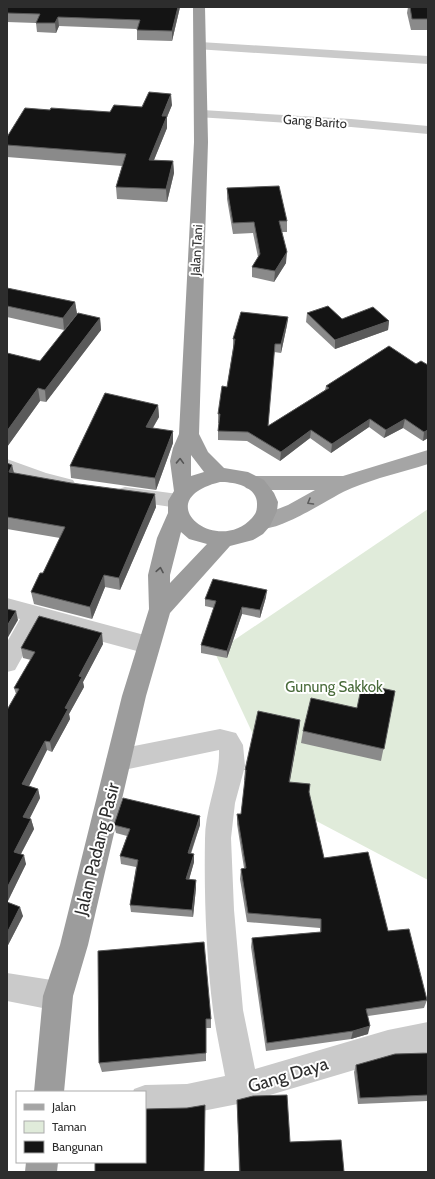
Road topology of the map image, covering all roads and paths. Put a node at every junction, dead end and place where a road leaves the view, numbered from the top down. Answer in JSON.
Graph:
{"nodes":[{"id":1,"x":195,"y":7,"type":"edge"},
{"id":2,"x":199,"y":7,"type":"edge"},
{"id":3,"x":200,"y":46,"type":"junction"},
{"id":4,"x":428,"y":60,"type":"edge"},
{"id":5,"x":202,"y":114,"type":"junction"},
{"id":6,"x":428,"y":130,"type":"edge"},
{"id":7,"x":189,"y":434,"type":"junction"},
{"id":8,"x":428,"y":457,"type":"edge"},
{"id":9,"x":7,"y":466,"type":"edge"},
{"id":10,"x":220,"y":475,"type":"junction"},
{"id":11,"x":253,"y":483,"type":"junction"},
{"id":12,"x":344,"y":483,"type":"junction"},
{"id":13,"x":81,"y":488,"type":"edge"},
{"id":14,"x":110,"y":492,"type":"edge"},
{"id":15,"x":180,"y":502,"type":"junction"},
{"id":16,"x":262,"y":523,"type":"junction"},
{"id":17,"x":224,"y":539,"type":"junction"},
{"id":18,"x":7,"y":607,"type":"edge"},
{"id":19,"x":160,"y":609,"type":"junction"},
{"id":20,"x":34,"y":615,"type":"junction"},
{"id":21,"x":148,"y":645,"type":"junction"},
{"id":22,"x":7,"y":663,"type":"edge"},
{"id":23,"x":119,"y":760,"type":"junction"},
{"id":24,"x":7,"y":987,"type":"edge"},
{"id":25,"x":58,"y":996,"type":"junction"},
{"id":26,"x":428,"y":1037,"type":"edge"},
{"id":27,"x":243,"y":1088,"type":"junction"},
{"id":28,"x":49,"y":1091,"type":"edge"},
{"id":29,"x":146,"y":1100,"type":"edge"}],
"edges":[{"from":1,"to":2,"type":"street"},
{"from":2,"to":3,"type":"highway","name":"Jalan Tani"},
{"from":3,"to":4,"type":"street"},
{"from":3,"to":5,"type":"highway","name":"Jalan Tani"},
{"from":5,"to":6,"type":"street","name":"Gang Barito"},
{"from":5,"to":7,"type":"highway","name":"Jalan Tani"},
{"from":7,"to":10,"type":"highway"},
{"from":15,"to":7,"type":"highway","name":"Jalan Tani","one_way":true},
{"from":8,"to":12,"type":"main road"},
{"from":9,"to":13,"type":"street"},
{"from":10,"to":11,"type":"highway"},
{"from":10,"to":15,"type":"highway"},
{"from":11,"to":12,"type":"main road"},
{"from":11,"to":16,"type":"highway"},
{"from":12,"to":16,"type":"main road","one_way":true},
{"from":14,"to":15,"type":"street"},
{"from":15,"to":17,"type":"highway"},
{"from":19,"to":15,"type":"highway","one_way":true},
{"from":16,"to":17,"type":"highway"},
{"from":17,"to":19,"type":"highway"},
{"from":18,"to":20,"type":"street"},
{"from":19,"to":21,"type":"highway","name":"Jalan Padang Pasir"},
{"from":20,"to":21,"type":"street"},
{"from":20,"to":22,"type":"street"},
{"from":21,"to":23,"type":"highway","name":"Jalan Padang Pasir"},
{"from":23,"to":25,"type":"highway","name":"Jalan Padang Pasir"},
{"from":23,"to":27,"type":"street"},
{"from":24,"to":25,"type":"street"},
{"from":25,"to":28,"type":"highway","name":"Jalan Padang Pasir"},
{"from":26,"to":27,"type":"street","name":"Gang Daya"},
{"from":27,"to":29,"type":"street","name":"Gang Daya"}]}
